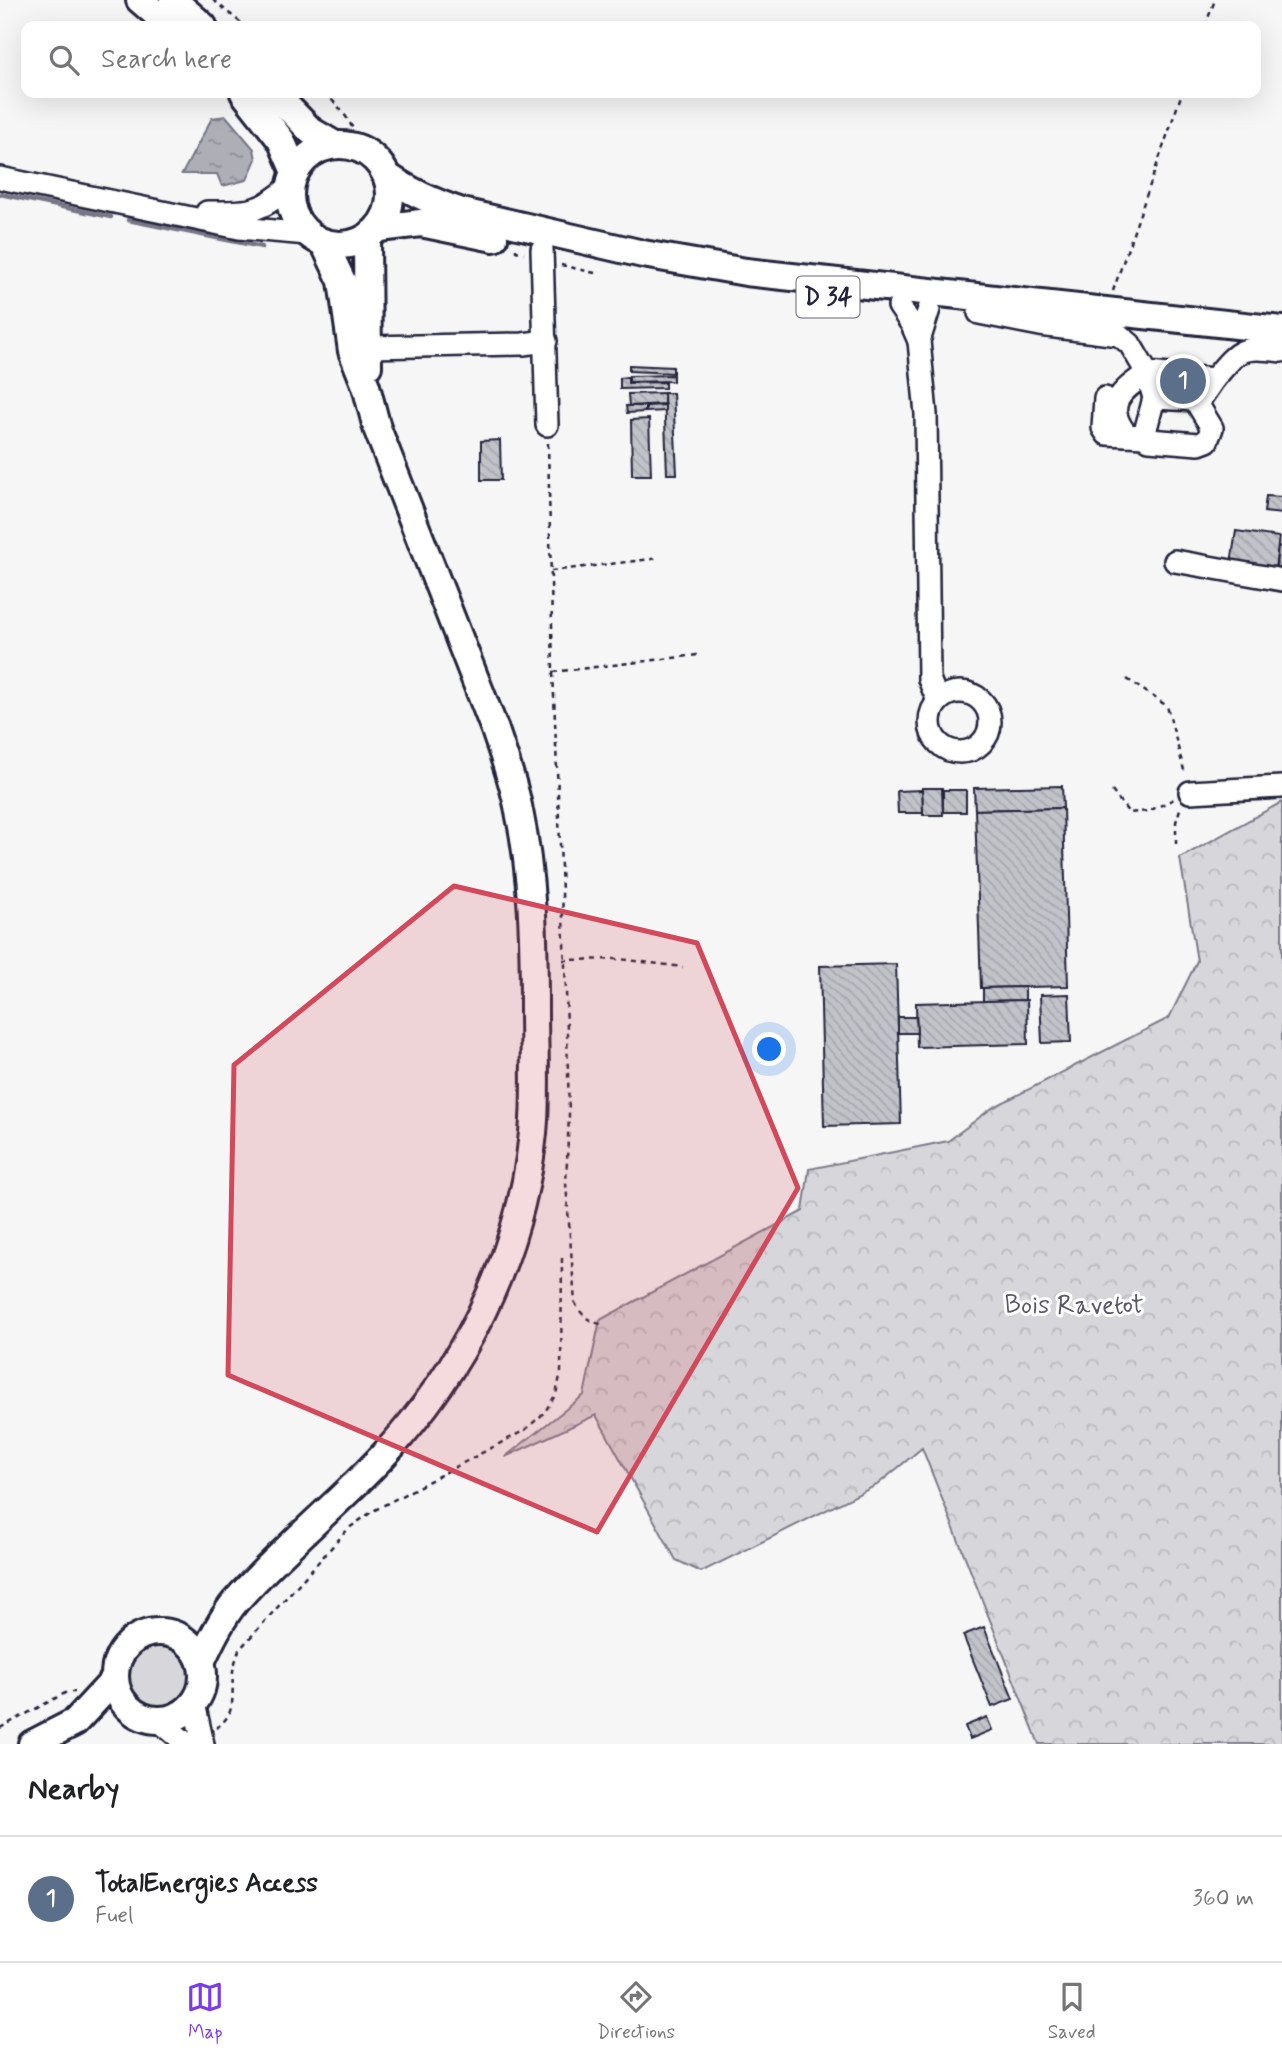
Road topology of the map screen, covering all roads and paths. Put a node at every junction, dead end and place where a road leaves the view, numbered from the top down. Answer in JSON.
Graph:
{"nodes":[{"id":1,"x":140,"y":0,"type":"edge"},
{"id":2,"x":173,"y":0,"type":"edge"},
{"id":3,"x":213,"y":0,"type":"edge"},
{"id":4,"x":1215,"y":0,"type":"edge"},
{"id":5,"x":164,"y":21,"type":"edge"},
{"id":6,"x":197,"y":21,"type":"edge"},
{"id":7,"x":239,"y":21,"type":"edge"},
{"id":8,"x":1207,"y":21,"type":"edge"},
{"id":9,"x":248,"y":98,"type":"edge"},
{"id":10,"x":279,"y":98,"type":"edge"},
{"id":11,"x":330,"y":98,"type":"edge"},
{"id":12,"x":1180,"y":98,"type":"edge"},
{"id":13,"x":335,"y":145,"type":"junction"},
{"id":14,"x":362,"y":150,"type":"junction"},
{"id":15,"x":386,"y":175,"type":"junction"},
{"id":16,"x":0,"y":178,"type":"edge"},
{"id":17,"x":293,"y":179,"type":"junction"},
{"id":18,"x":167,"y":213,"type":"junction"},
{"id":19,"x":373,"y":233,"type":"junction"},
{"id":20,"x":316,"y":239,"type":"junction"},
{"id":21,"x":542,"y":249,"type":"junction"},
{"id":22,"x":557,"y":273,"type":"dead end"},
{"id":23,"x":599,"y":274,"type":"dead end"},
{"id":24,"x":900,"y":306,"type":"junction"},
{"id":25,"x":929,"y":309,"type":"junction"},
{"id":26,"x":1106,"y":310,"type":"junction"},
{"id":27,"x":979,"y":313,"type":"junction"},
{"id":28,"x":1282,"y":330,"type":"edge"},
{"id":29,"x":546,"y":341,"type":"junction"},
{"id":30,"x":919,"y":341,"type":"junction"},
{"id":31,"x":1282,"y":345,"type":"edge"},
{"id":32,"x":368,"y":347,"type":"junction"},
{"id":33,"x":1282,"y":351,"type":"edge"},
{"id":34,"x":1142,"y":377,"type":"junction"},
{"id":35,"x":1214,"y":379,"type":"junction"},
{"id":36,"x":366,"y":386,"type":"junction"},
{"id":37,"x":1154,"y":398,"type":"junction"},
{"id":38,"x":1195,"y":400,"type":"junction"},
{"id":39,"x":547,"y":425,"type":"joint"},
{"id":40,"x":1135,"y":435,"type":"junction"},
{"id":41,"x":660,"y":558,"type":"dead end"},
{"id":42,"x":1175,"y":561,"type":"dead end"},
{"id":43,"x":551,"y":571,"type":"junction"},
{"id":44,"x":1282,"y":580,"type":"edge"},
{"id":45,"x":698,"y":655,"type":"dead end"},
{"id":46,"x":553,"y":672,"type":"junction"},
{"id":47,"x":1127,"y":679,"type":"dead end"},
{"id":48,"x":938,"y":701,"type":"dead end"},
{"id":49,"x":1282,"y":787,"type":"edge"},
{"id":50,"x":1112,"y":791,"type":"dead end"},
{"id":51,"x":1189,"y":792,"type":"junction"},
{"id":52,"x":1176,"y":844,"type":"dead end"},
{"id":53,"x":563,"y":960,"type":"junction"},
{"id":54,"x":683,"y":967,"type":"dead end"},
{"id":55,"x":562,"y":1256,"type":"dead end"},
{"id":56,"x":601,"y":1324,"type":"dead end"},
{"id":57,"x":233,"y":1604,"type":"junction"},
{"id":58,"x":173,"y":1634,"type":"junction"},
{"id":59,"x":201,"y":1662,"type":"junction"},
{"id":60,"x":115,"y":1679,"type":"junction"},
{"id":61,"x":94,"y":1703,"type":"junction"},
{"id":62,"x":194,"y":1703,"type":"junction"},
{"id":63,"x":146,"y":1716,"type":"junction"},
{"id":64,"x":75,"y":1721,"type":"junction"},
{"id":65,"x":0,"y":1728,"type":"edge"},
{"id":66,"x":197,"y":1741,"type":"edge"},
{"id":67,"x":32,"y":1744,"type":"edge"}],
"edges":[{"from":1,"to":5,"type":"main road"},
{"from":2,"to":6,"type":"main road"},
{"from":3,"to":7,"type":"path"},
{"from":4,"to":8,"type":"path"},
{"from":9,"to":17,"type":"main road"},
{"from":10,"to":13,"type":"main road"},
{"from":11,"to":14,"type":"path"},
{"from":12,"to":26,"type":"path"},
{"from":13,"to":14,"type":"main road"},
{"from":13,"to":17,"type":"main road"},
{"from":14,"to":15,"type":"main road"},
{"from":15,"to":19,"type":"main road"},
{"from":15,"to":26,"type":"main road","number":"D 34"},
{"from":16,"to":18,"type":"street"},
{"from":17,"to":18,"type":"street"},
{"from":17,"to":20,"type":"main road"},
{"from":18,"to":20,"type":"street"},
{"from":19,"to":20,"type":"main road"},
{"from":19,"to":21,"type":"main road","number":"D 34"},
{"from":19,"to":32,"type":"main road"},
{"from":20,"to":36,"type":"main road"},
{"from":21,"to":24,"type":"main road","number":"D 34"},
{"from":21,"to":29,"type":"street"},
{"from":22,"to":23,"type":"path"},
{"from":24,"to":25,"type":"main road","number":"D 34"},
{"from":24,"to":30,"type":"street"},
{"from":25,"to":27,"type":"main road","number":"D 34"},
{"from":25,"to":30,"type":"street"},
{"from":26,"to":28,"type":"main road","number":"D 34"},
{"from":27,"to":31,"type":"main road","number":"D 34"},
{"from":27,"to":34,"type":"street"},
{"from":29,"to":32,"type":"street"},
{"from":29,"to":39,"type":"street"},
{"from":30,"to":48,"type":"street"},
{"from":32,"to":36,"type":"main road"},
{"from":33,"to":35,"type":"street"},
{"from":34,"to":35,"type":"street"},
{"from":34,"to":37,"type":"street"},
{"from":34,"to":40,"type":"street"},
{"from":35,"to":38,"type":"street"},
{"from":36,"to":57,"type":"main road"},
{"from":37,"to":38,"type":"street"},
{"from":37,"to":40,"type":"street"},
{"from":38,"to":40,"type":"street"},
{"from":39,"to":43,"type":"path"},
{"from":41,"to":43,"type":"path"},
{"from":42,"to":44,"type":"street"},
{"from":43,"to":46,"type":"path"},
{"from":45,"to":46,"type":"path"},
{"from":46,"to":53,"type":"path"},
{"from":47,"to":51,"type":"path"},
{"from":49,"to":51,"type":"street"},
{"from":50,"to":51,"type":"path"},
{"from":51,"to":52,"type":"path"},
{"from":53,"to":54,"type":"path"},
{"from":53,"to":56,"type":"path"},
{"from":55,"to":66,"type":"path"},
{"from":57,"to":58,"type":"main road"},
{"from":57,"to":59,"type":"main road"},
{"from":58,"to":59,"type":"main road"},
{"from":58,"to":60,"type":"main road"},
{"from":59,"to":62,"type":"main road"},
{"from":60,"to":61,"type":"main road"},
{"from":60,"to":63,"type":"main road"},
{"from":61,"to":64,"type":"main road"},
{"from":61,"to":65,"type":"path"},
{"from":62,"to":63,"type":"main road"},
{"from":62,"to":66,"type":"street"},
{"from":63,"to":64,"type":"main road"},
{"from":63,"to":66,"type":"street"},
{"from":64,"to":67,"type":"main road"}]}
